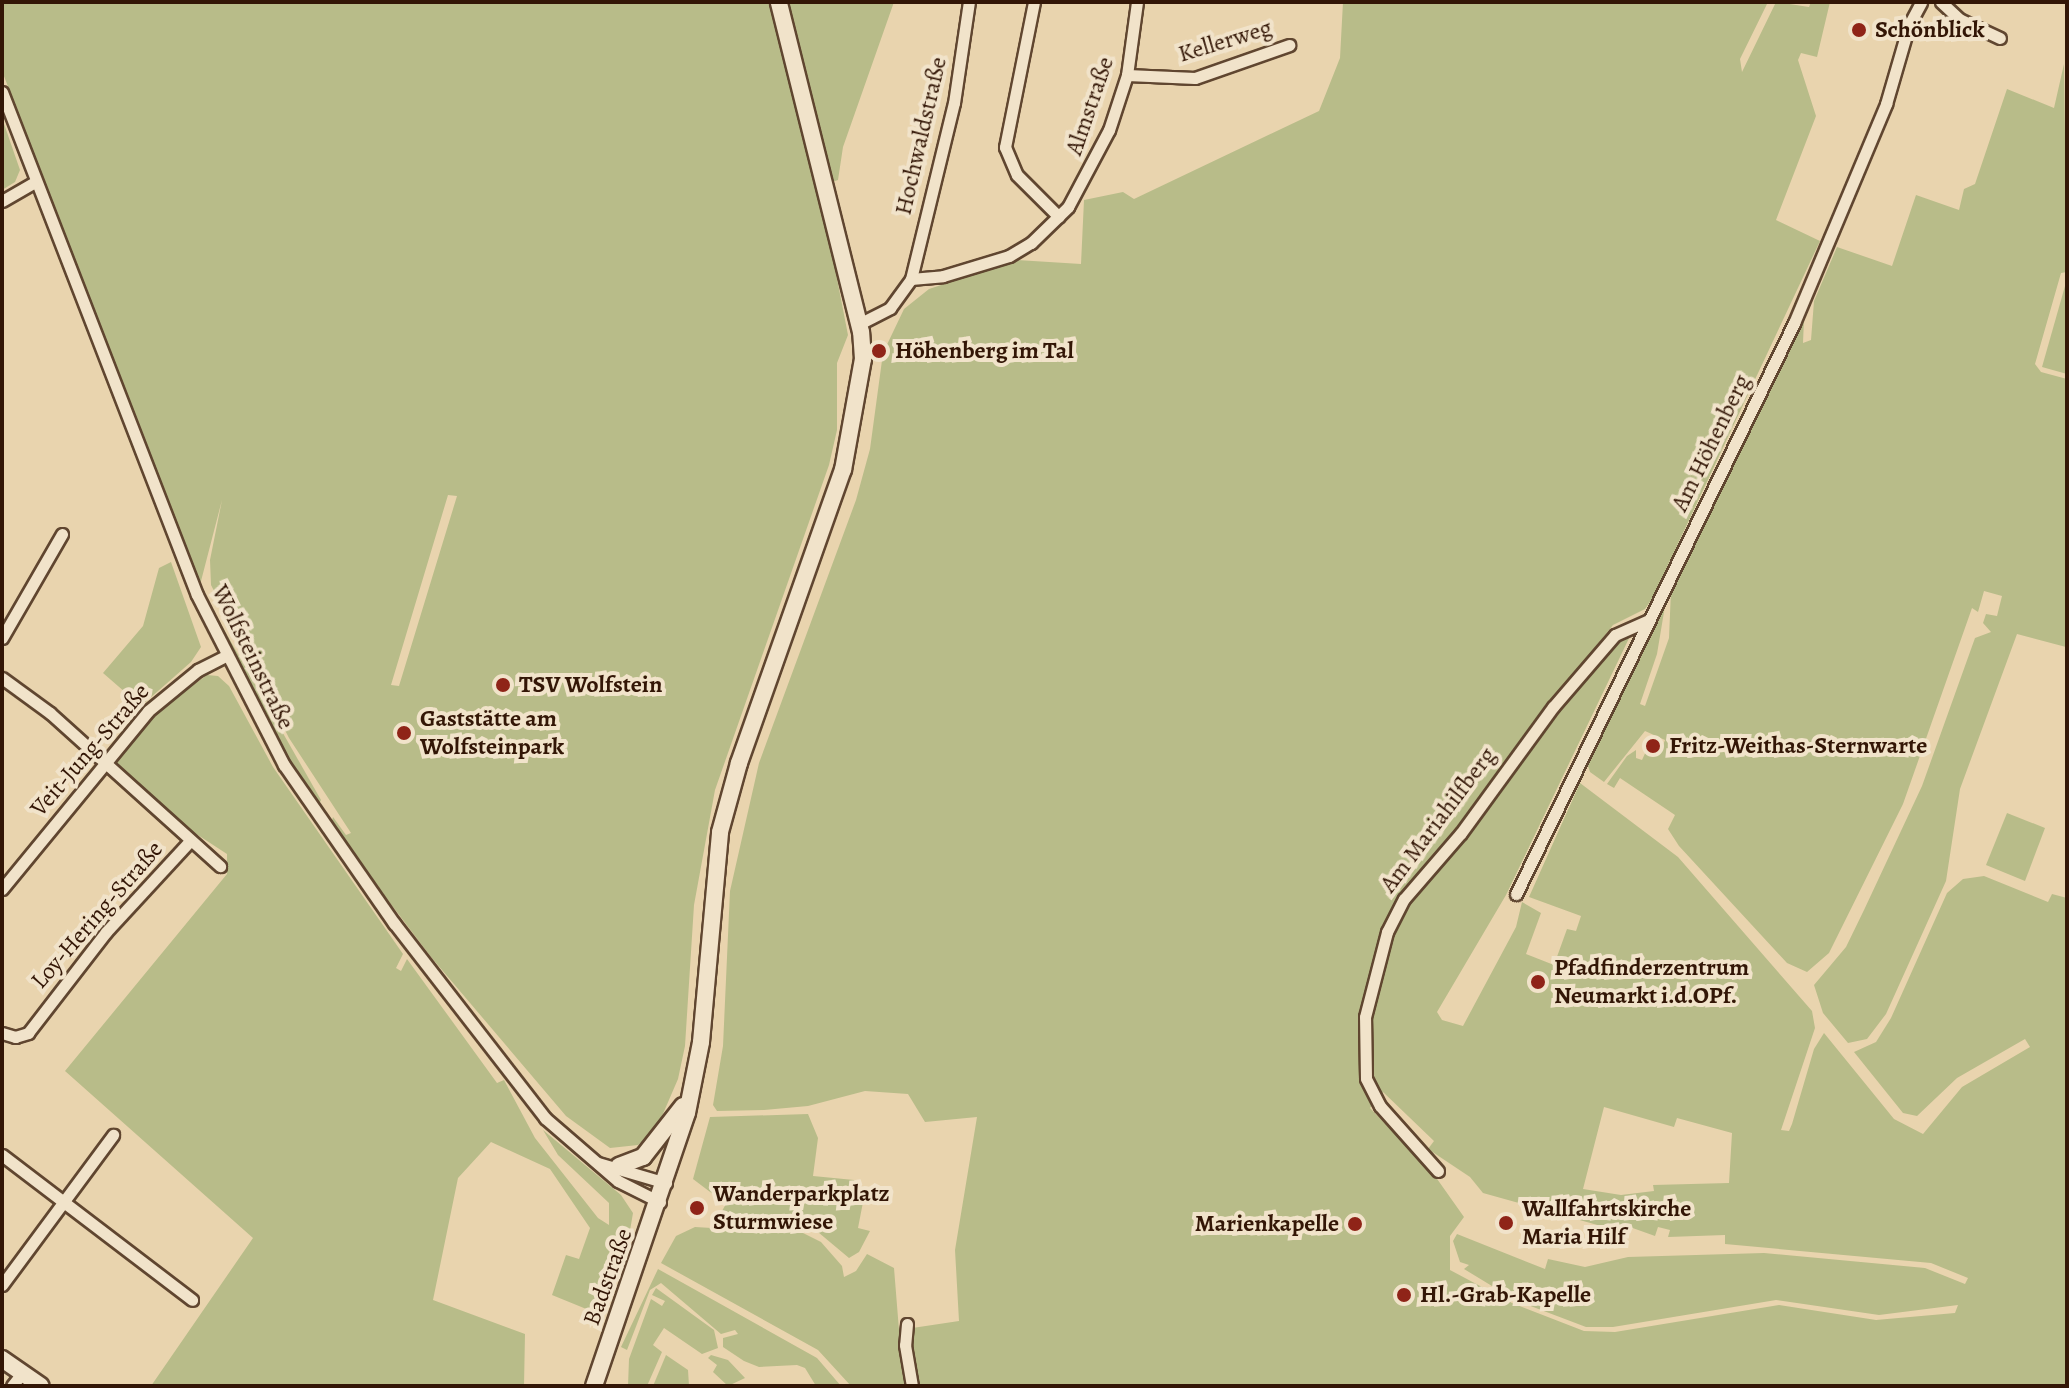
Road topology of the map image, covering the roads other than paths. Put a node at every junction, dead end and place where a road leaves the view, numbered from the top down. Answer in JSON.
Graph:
{"nodes":[{"id":1,"x":779,"y":2,"type":"edge"},
{"id":2,"x":969,"y":2,"type":"edge"},
{"id":3,"x":1034,"y":2,"type":"edge"},
{"id":4,"x":1137,"y":2,"type":"edge"},
{"id":5,"x":1921,"y":2,"type":"edge"},
{"id":6,"x":1941,"y":2,"type":"edge"},
{"id":7,"x":2000,"y":38,"type":"dead end"},
{"id":8,"x":1289,"y":45,"type":"dead end"},
{"id":9,"x":1127,"y":75,"type":"junction"},
{"id":10,"x":2,"y":92,"type":"edge"},
{"id":11,"x":35,"y":182,"type":"junction"},
{"id":12,"x":2,"y":201,"type":"edge"},
{"id":13,"x":1059,"y":217,"type":"junction"},
{"id":14,"x":911,"y":279,"type":"junction"},
{"id":15,"x":859,"y":324,"type":"junction"},
{"id":16,"x":62,"y":534,"type":"dead end"},
{"id":17,"x":1649,"y":620,"type":"junction"},
{"id":18,"x":2,"y":638,"type":"edge"},
{"id":19,"x":224,"y":657,"type":"junction"},
{"id":20,"x":2,"y":678,"type":"edge"},
{"id":21,"x":102,"y":764,"type":"junction"},
{"id":22,"x":189,"y":842,"type":"junction"},
{"id":23,"x":220,"y":866,"type":"dead end"},
{"id":24,"x":2,"y":889,"type":"edge"},
{"id":25,"x":1516,"y":894,"type":"dead end"},
{"id":26,"x":2,"y":1033,"type":"edge"},
{"id":27,"x":694,"y":1083,"type":"junction"},
{"id":28,"x":113,"y":1135,"type":"dead end"},
{"id":29,"x":2,"y":1155,"type":"edge"},
{"id":30,"x":598,"y":1163,"type":"junction"},
{"id":31,"x":619,"y":1166,"type":"junction"},
{"id":32,"x":1438,"y":1171,"type":"dead end"},
{"id":33,"x":666,"y":1183,"type":"junction"},
{"id":34,"x":64,"y":1202,"type":"junction"},
{"id":35,"x":660,"y":1202,"type":"junction"},
{"id":36,"x":2,"y":1285,"type":"edge"},
{"id":37,"x":192,"y":1300,"type":"dead end"},
{"id":38,"x":907,"y":1324,"type":"dead end"},
{"id":39,"x":2,"y":1359,"type":"edge"},
{"id":40,"x":17,"y":1379,"type":"edge"},
{"id":41,"x":41,"y":1386,"type":"edge"},
{"id":42,"x":594,"y":1386,"type":"edge"},
{"id":43,"x":912,"y":1386,"type":"edge"}],
"edges":[{"from":1,"to":15,"type":"main road"},
{"from":2,"to":14,"type":"street","name":"Hochwaldstraße"},
{"from":3,"to":13,"type":"street"},
{"from":4,"to":9,"type":"street","name":"Almstraße"},
{"from":5,"to":17,"type":"street","name":"Am Höhenberg"},
{"from":6,"to":7,"type":"street"},
{"from":8,"to":9,"type":"street","name":"Kellerweg"},
{"from":9,"to":13,"type":"street","name":"Almstraße"},
{"from":10,"to":11,"type":"street","name":"Wolfsteinstraße"},
{"from":11,"to":12,"type":"street"},
{"from":11,"to":19,"type":"street","name":"Wolfsteinstraße"},
{"from":13,"to":14,"type":"street","name":"Almstraße"},
{"from":14,"to":15,"type":"street"},
{"from":15,"to":27,"type":"main road"},
{"from":16,"to":18,"type":"street"},
{"from":17,"to":25,"type":"street","name":"Am Höhenberg"},
{"from":17,"to":32,"type":"street","name":"Am Mariahilfberg"},
{"from":19,"to":21,"type":"street","name":"Veit-Jung-Straße"},
{"from":19,"to":30,"type":"street","name":"Wolfsteinstraße"},
{"from":20,"to":21,"type":"street"},
{"from":21,"to":22,"type":"street"},
{"from":21,"to":24,"type":"street","name":"Veit-Jung-Straße"},
{"from":22,"to":23,"type":"street"},
{"from":22,"to":26,"type":"street","name":"Loy-Hering-Straße"},
{"from":27,"to":31,"type":"main road"},
{"from":27,"to":33,"type":"main road","name":"Badstraße"},
{"from":28,"to":34,"type":"street"},
{"from":29,"to":34,"type":"street"},
{"from":30,"to":31,"type":"street"},
{"from":30,"to":35,"type":"street","name":"Wolfsteinstraße"},
{"from":31,"to":33,"type":"street"},
{"from":33,"to":35,"type":"main road","name":"Badstraße"},
{"from":34,"to":36,"type":"street"},
{"from":34,"to":37,"type":"street"},
{"from":35,"to":42,"type":"main road","name":"Badstraße"},
{"from":38,"to":43,"type":"street"},
{"from":39,"to":40,"type":"main road"},
{"from":40,"to":41,"type":"main road"}]}
